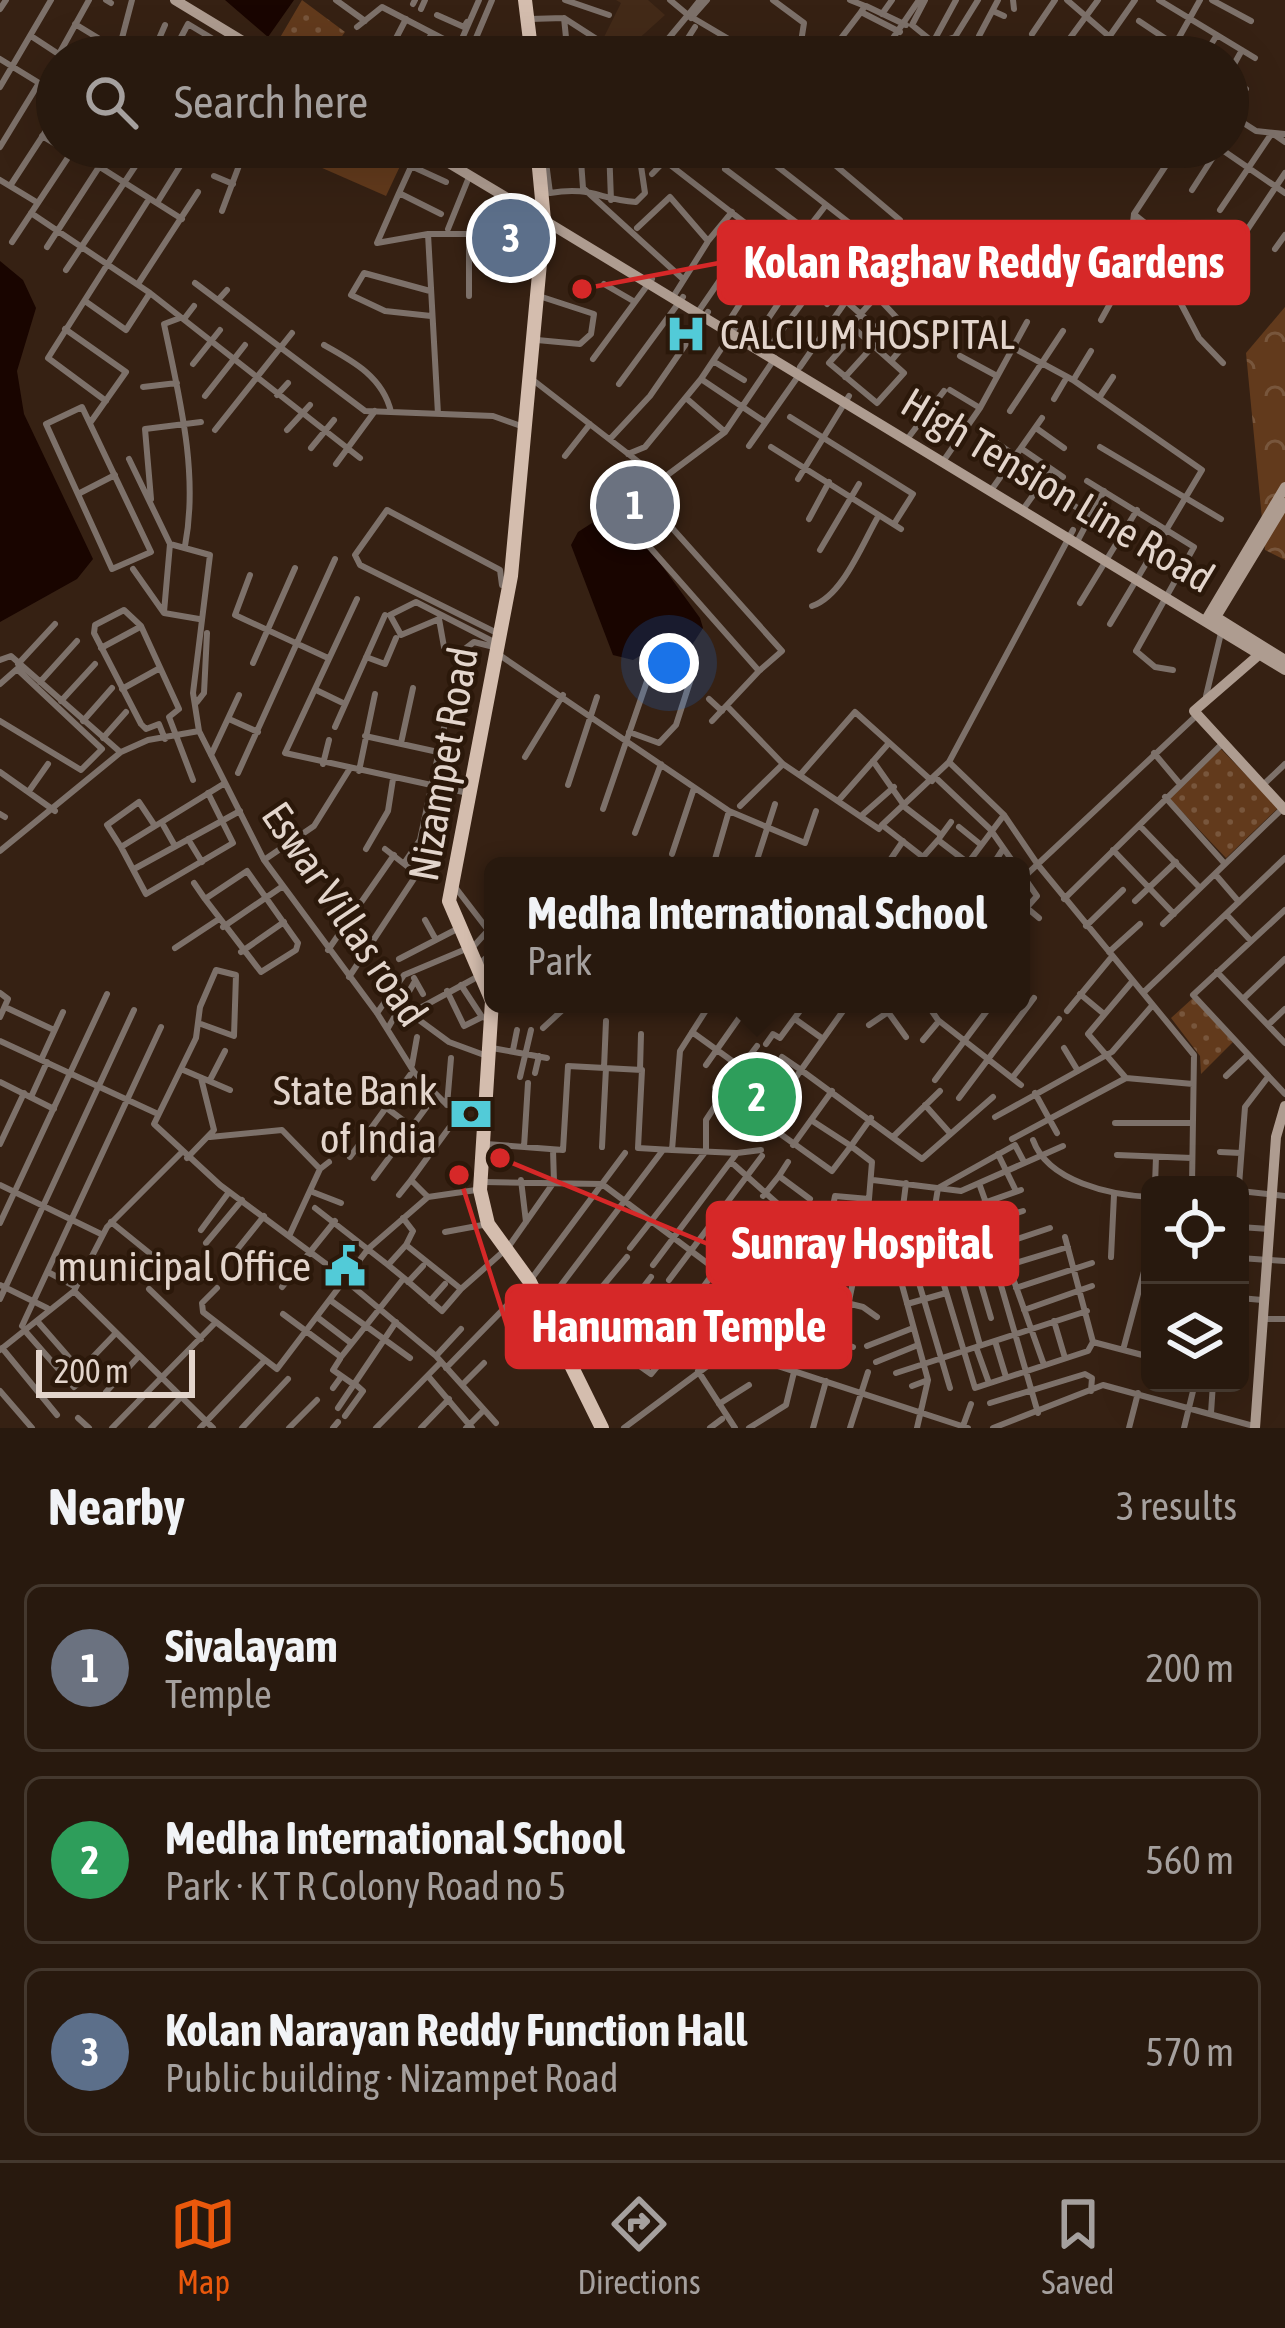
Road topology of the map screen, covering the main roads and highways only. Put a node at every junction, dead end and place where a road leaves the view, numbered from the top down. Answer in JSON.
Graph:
{"nodes":[{"id":1,"x":175,"y":0,"type":"edge"},
{"id":2,"x":188,"y":0,"type":"edge"},
{"id":3,"x":522,"y":0,"type":"edge"},
{"id":4,"x":223,"y":36,"type":"edge"},
{"id":5,"x":238,"y":36,"type":"edge"},
{"id":6,"x":527,"y":36,"type":"edge"},
{"id":7,"x":455,"y":168,"type":"edge"},
{"id":8,"x":465,"y":168,"type":"edge"},
{"id":9,"x":542,"y":168,"type":"edge"},
{"id":10,"x":492,"y":186,"type":"junction"},
{"id":11,"x":548,"y":220,"type":"junction"},
{"id":12,"x":531,"y":380,"type":"junction"},
{"id":13,"x":1285,"y":487,"type":"edge"},
{"id":14,"x":1285,"y":503,"type":"edge"},
{"id":15,"x":1207,"y":615,"type":"junction"},
{"id":16,"x":501,"y":644,"type":"junction"},
{"id":17,"x":1263,"y":650,"type":"junction"},
{"id":18,"x":1285,"y":660,"type":"edge"},
{"id":19,"x":1285,"y":670,"type":"edge"},
{"id":20,"x":1284,"y":809,"type":"edge"},
{"id":21,"x":452,"y":896,"type":"junction"},
{"id":22,"x":480,"y":957,"type":"edge"},
{"id":23,"x":491,"y":1015,"type":"edge"},
{"id":24,"x":487,"y":1105,"type":"junction"},
{"id":25,"x":1285,"y":1106,"type":"edge"},
{"id":26,"x":1280,"y":1160,"type":"edge"},
{"id":27,"x":482,"y":1186,"type":"junction"},
{"id":28,"x":1278,"y":1196,"type":"edge"},
{"id":29,"x":507,"y":1248,"type":"junction"},
{"id":30,"x":531,"y":1280,"type":"junction"},
{"id":31,"x":582,"y":1383,"type":"junction"},
{"id":32,"x":604,"y":1428,"type":"edge"},
{"id":33,"x":1256,"y":1428,"type":"edge"}],
"edges":[{"from":1,"to":4,"type":"main road"},
{"from":2,"to":5,"type":"main road"},
{"from":3,"to":6,"type":"main road"},
{"from":7,"to":10,"type":"main road","name":"High Tension Line Road"},
{"from":8,"to":10,"type":"main road","name":"High Tension Line Road"},
{"from":9,"to":11,"type":"main road","name":"Nizampet Road"},
{"from":10,"to":11,"type":"main road","name":"High Tension Line Road"},
{"from":11,"to":12,"type":"main road","name":"Nizampet Road"},
{"from":11,"to":12,"type":"main road","name":"Nizampet Road"},
{"from":11,"to":15,"type":"main road","name":"High Tension Line Road"},
{"from":12,"to":16,"type":"main road","name":"Nizampet Road"},
{"from":12,"to":16,"type":"main road","name":"Nizampet Road"},
{"from":13,"to":15,"type":"main road"},
{"from":14,"to":17,"type":"main road"},
{"from":15,"to":17,"type":"main road","name":"High Tension Line Road"},
{"from":16,"to":21,"type":"main road","name":"Nizampet Road"},
{"from":16,"to":21,"type":"main road","name":"Nizampet Road"},
{"from":17,"to":18,"type":"main road","name":"High Tension Line Road"},
{"from":17,"to":19,"type":"main road","name":"High Tension Line Road"},
{"from":17,"to":20,"type":"main road"},
{"from":21,"to":22,"type":"main road","name":"Nizampet Road"},
{"from":21,"to":22,"type":"main road","name":"Nizampet Road"},
{"from":23,"to":24,"type":"main road","name":"Nizampet Road"},
{"from":24,"to":27,"type":"main road","name":"Nizampet Road"},
{"from":24,"to":27,"type":"main road","name":"Nizampet Road"},
{"from":25,"to":26,"type":"main road"},
{"from":26,"to":28,"type":"main road"},
{"from":27,"to":29,"type":"main road","name":"Nizampet Road"},
{"from":27,"to":29,"type":"main road","name":"Nizampet Road"},
{"from":28,"to":33,"type":"main road"},
{"from":29,"to":30,"type":"main road","name":"Nizampet Road"},
{"from":30,"to":31,"type":"main road","name":"Nizampet Road"},
{"from":30,"to":31,"type":"main road","name":"Nizampet Road"},
{"from":31,"to":32,"type":"main road","name":"Nizampet Road"}]}
